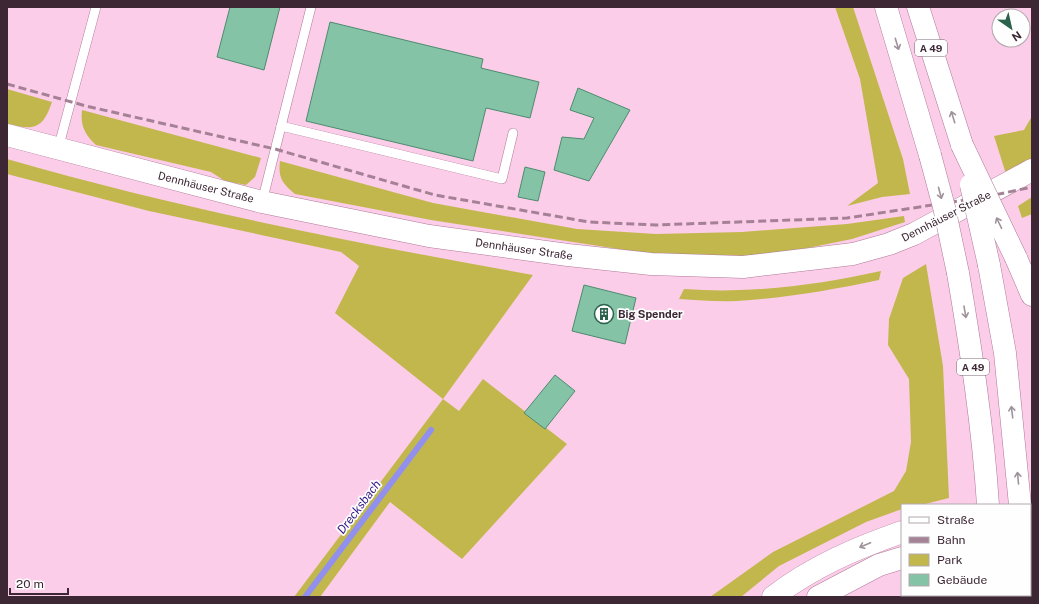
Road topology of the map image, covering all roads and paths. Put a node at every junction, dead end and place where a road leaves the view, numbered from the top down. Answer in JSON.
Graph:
{"nodes":[{"id":1,"x":96,"y":7,"type":"edge"},
{"id":2,"x":311,"y":7,"type":"edge"},
{"id":3,"x":886,"y":7,"type":"edge"},
{"id":4,"x":918,"y":7,"type":"edge"},
{"id":5,"x":281,"y":126,"type":"junction"},
{"id":6,"x":513,"y":133,"type":"dead end"},
{"id":7,"x":7,"y":135,"type":"edge"},
{"id":8,"x":962,"y":146,"type":"junction"},
{"id":9,"x":57,"y":149,"type":"junction"},
{"id":10,"x":1032,"y":170,"type":"edge"},
{"id":11,"x":262,"y":202,"type":"junction"},
{"id":12,"x":1032,"y":295,"type":"edge"},
{"id":13,"x":988,"y":504,"type":"edge"},
{"id":14,"x":1020,"y":504,"type":"edge"},
{"id":15,"x":901,"y":532,"type":"edge"},
{"id":16,"x":901,"y":558,"type":"edge"},
{"id":17,"x":773,"y":597,"type":"edge"},
{"id":18,"x":818,"y":597,"type":"edge"}],
"edges":[{"from":1,"to":9,"type":"lane"},
{"from":2,"to":5,"type":"lane"},
{"from":3,"to":13,"type":"main road","number":"A 49","one_way":true,"bridge":true},
{"from":8,"to":4,"type":"main road","number":"A 49","one_way":true},
{"from":5,"to":6,"type":"lane"},
{"from":5,"to":11,"type":"lane"},
{"from":7,"to":9,"type":"main road","name":"Dennhäuser Straße"},
{"from":12,"to":8,"type":"main road","one_way":true,"bridge":true},
{"from":14,"to":8,"type":"main road","number":"A 49","one_way":true,"bridge":true},
{"from":9,"to":11,"type":"main road","name":"Dennhäuser Straße"},
{"from":10,"to":11,"type":"main road","name":"Dennhäuser Straße"},
{"from":15,"to":17,"type":"main road","one_way":true},
{"from":16,"to":18,"type":"main road"}]}
